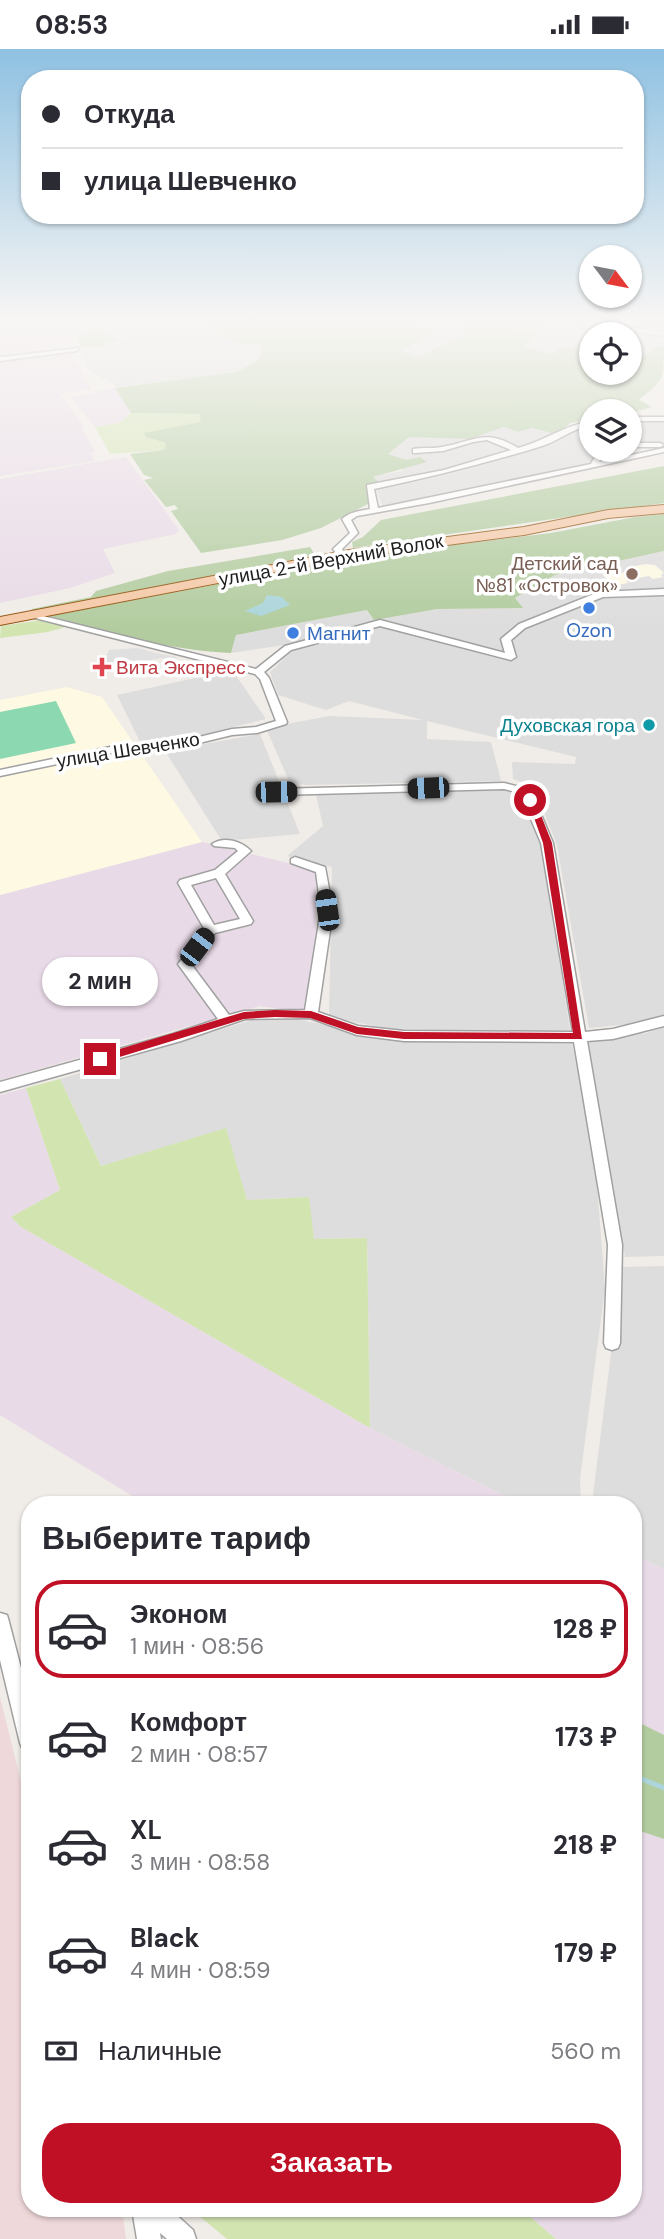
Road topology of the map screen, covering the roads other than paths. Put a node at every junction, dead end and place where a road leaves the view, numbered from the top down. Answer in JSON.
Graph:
{"nodes":[{"id":1,"x":579,"y":425,"type":"edge"},
{"id":2,"x":642,"y":446,"type":"edge"},
{"id":3,"x":664,"y":448,"type":"edge"},
{"id":4,"x":515,"y":450,"type":"junction"},
{"id":5,"x":416,"y":451,"type":"dead end"},
{"id":6,"x":596,"y":462,"type":"edge"},
{"id":7,"x":594,"y":466,"type":"junction"},
{"id":8,"x":664,"y":509,"type":"edge"},
{"id":9,"x":374,"y":510,"type":"junction"},
{"id":10,"x":342,"y":555,"type":"junction"},
{"id":11,"x":664,"y":592,"type":"edge"},
{"id":12,"x":34,"y":615,"type":"junction"},
{"id":13,"x":0,"y":621,"type":"edge"},
{"id":14,"x":258,"y":672,"type":"junction"},
{"id":15,"x":0,"y":773,"type":"edge"},
{"id":16,"x":276,"y":792,"type":"dead end"},
{"id":17,"x":218,"y":844,"type":"dead end"},
{"id":18,"x":295,"y":861,"type":"dead end"},
{"id":19,"x":219,"y":873,"type":"junction"},
{"id":20,"x":211,"y":930,"type":"junction"},
{"id":21,"x":311,"y":1014,"type":"junction"},
{"id":22,"x":226,"y":1021,"type":"junction"},
{"id":23,"x":664,"y":1021,"type":"edge"},
{"id":24,"x":579,"y":1037,"type":"junction"},
{"id":25,"x":0,"y":1087,"type":"edge"},
{"id":26,"x":612,"y":1343,"type":"dead end"},
{"id":27,"x":0,"y":1622,"type":"edge"},
{"id":28,"x":21,"y":1707,"type":"edge"},
{"id":29,"x":145,"y":2217,"type":"edge"},
{"id":30,"x":161,"y":2217,"type":"edge"},
{"id":31,"x":149,"y":2239,"type":"edge"},
{"id":32,"x":184,"y":2239,"type":"edge"}],
"edges":[{"from":1,"to":4,"type":"street"},
{"from":2,"to":3,"type":"street"},
{"from":3,"to":7,"type":"street"},
{"from":4,"to":5,"type":"street"},
{"from":4,"to":9,"type":"street"},
{"from":6,"to":7,"type":"street"},
{"from":7,"to":9,"type":"street"},
{"from":8,"to":10,"type":"main road","name":"улица 2-й Верхний Волок"},
{"from":9,"to":10,"type":"street"},
{"from":10,"to":12,"type":"main road","name":"улица 2-й Верхний Волок"},
{"from":11,"to":14,"type":"street"},
{"from":12,"to":13,"type":"main road","name":"улица 2-й Верхний Волок"},
{"from":12,"to":14,"type":"street"},
{"from":14,"to":15,"type":"street","name":"улица Шевченко"},
{"from":16,"to":24,"type":"street"},
{"from":17,"to":19,"type":"street"},
{"from":18,"to":21,"type":"street"},
{"from":19,"to":20,"type":"street"},
{"from":19,"to":20,"type":"street"},
{"from":20,"to":22,"type":"street"},
{"from":21,"to":22,"type":"street"},
{"from":21,"to":24,"type":"street"},
{"from":22,"to":25,"type":"street"},
{"from":23,"to":24,"type":"street"},
{"from":24,"to":26,"type":"street"},
{"from":27,"to":28,"type":"street"},
{"from":29,"to":31,"type":"street"},
{"from":30,"to":32,"type":"street"}]}
